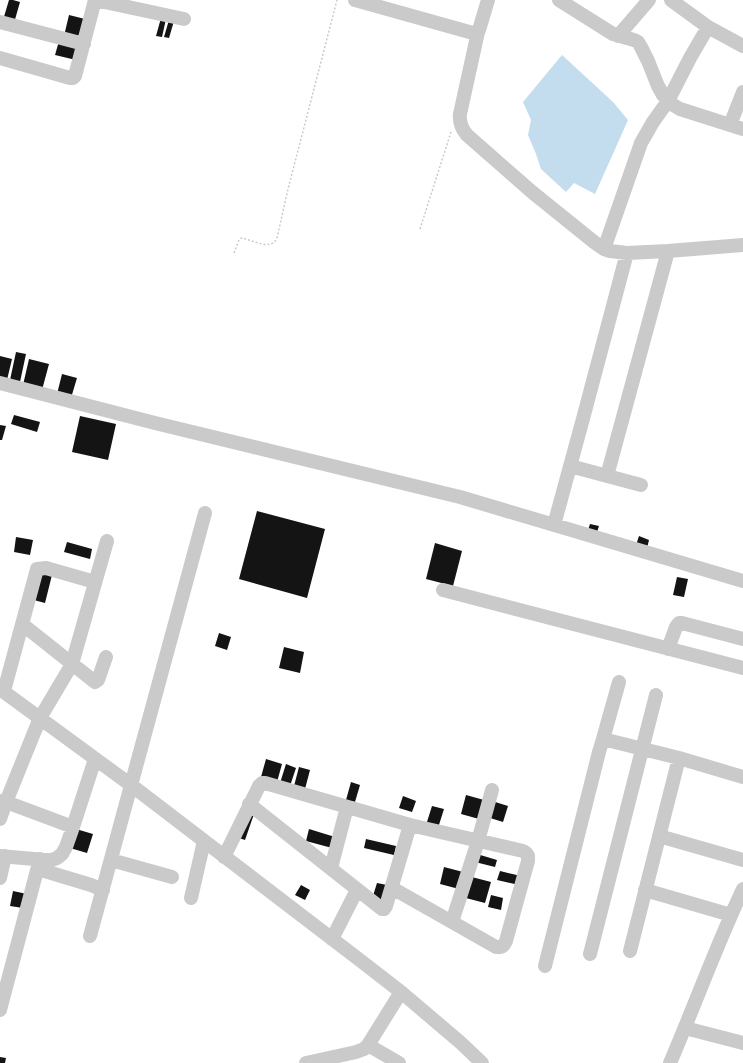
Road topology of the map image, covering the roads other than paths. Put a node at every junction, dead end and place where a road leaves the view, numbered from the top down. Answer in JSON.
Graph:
{"nodes":[{"id":1,"x":95,"y":0,"type":"edge"},
{"id":2,"x":355,"y":0,"type":"edge"},
{"id":3,"x":488,"y":0,"type":"edge"},
{"id":4,"x":559,"y":0,"type":"edge"},
{"id":5,"x":649,"y":0,"type":"edge"},
{"id":6,"x":671,"y":0,"type":"edge"},
{"id":7,"x":184,"y":19,"type":"dead end"},
{"id":8,"x":0,"y":22,"type":"edge"},
{"id":9,"x":708,"y":27,"type":"junction"},
{"id":10,"x":478,"y":32,"type":"junction"},
{"id":11,"x":618,"y":36,"type":"junction"},
{"id":12,"x":84,"y":44,"type":"junction"},
{"id":13,"x":743,"y":46,"type":"edge"},
{"id":14,"x":0,"y":58,"type":"edge"},
{"id":15,"x":743,"y":92,"type":"edge"},
{"id":16,"x":668,"y":101,"type":"junction"},
{"id":17,"x":736,"y":127,"type":"edge"},
{"id":18,"x":743,"y":245,"type":"edge"},
{"id":19,"x":604,"y":249,"type":"junction"},
{"id":20,"x":668,"y":251,"type":"junction"},
{"id":21,"x":627,"y":253,"type":"junction"},
{"id":22,"x":0,"y":383,"type":"edge"},
{"id":23,"x":570,"y":466,"type":"junction"},
{"id":24,"x":607,"y":476,"type":"junction"},
{"id":25,"x":641,"y":485,"type":"dead end"},
{"id":26,"x":205,"y":513,"type":"dead end"},
{"id":27,"x":554,"y":525,"type":"junction"},
{"id":28,"x":107,"y":541,"type":"dead end"},
{"id":29,"x":743,"y":581,"type":"edge"},
{"id":30,"x":95,"y":582,"type":"junction"},
{"id":31,"x":443,"y":590,"type":"dead end"},
{"id":32,"x":22,"y":624,"type":"junction"},
{"id":33,"x":743,"y":639,"type":"edge"},
{"id":34,"x":668,"y":649,"type":"junction"},
{"id":35,"x":106,"y":657,"type":"dead end"},
{"id":36,"x":72,"y":664,"type":"junction"},
{"id":37,"x":743,"y":668,"type":"edge"},
{"id":38,"x":619,"y":682,"type":"dead end"},
{"id":39,"x":2,"y":690,"type":"edge"},
{"id":40,"x":656,"y":695,"type":"dead end"},
{"id":41,"x":40,"y":718,"type":"junction"},
{"id":42,"x":603,"y":739,"type":"junction"},
{"id":43,"x":642,"y":748,"type":"junction"},
{"id":44,"x":679,"y":758,"type":"junction"},
{"id":45,"x":94,"y":759,"type":"junction"},
{"id":46,"x":743,"y":777,"type":"edge"},
{"id":47,"x":131,"y":785,"type":"junction"},
{"id":48,"x":492,"y":790,"type":"dead end"},
{"id":49,"x":3,"y":802,"type":"edge"},
{"id":50,"x":249,"y":804,"type":"junction"},
{"id":51,"x":348,"y":807,"type":"junction"},
{"id":52,"x":0,"y":819,"type":"edge"},
{"id":53,"x":410,"y":825,"type":"junction"},
{"id":54,"x":74,"y":827,"type":"junction"},
{"id":55,"x":659,"y":836,"type":"junction"},
{"id":56,"x":478,"y":840,"type":"junction"},
{"id":57,"x":204,"y":841,"type":"junction"},
{"id":58,"x":3,"y":856,"type":"edge"},
{"id":59,"x":224,"y":857,"type":"junction"},
{"id":60,"x":111,"y":860,"type":"junction"},
{"id":61,"x":743,"y":860,"type":"edge"},
{"id":62,"x":39,"y":864,"type":"junction"},
{"id":63,"x":331,"y":868,"type":"junction"},
{"id":64,"x":172,"y":877,"type":"dead end"},
{"id":65,"x":0,"y":878,"type":"edge"},
{"id":66,"x":392,"y":888,"type":"junction"},
{"id":67,"x":743,"y":888,"type":"edge"},
{"id":68,"x":103,"y":890,"type":"junction"},
{"id":69,"x":357,"y":890,"type":"junction"},
{"id":70,"x":645,"y":890,"type":"junction"},
{"id":71,"x":191,"y":898,"type":"dead end"},
{"id":72,"x":731,"y":915,"type":"junction"},
{"id":73,"x":452,"y":922,"type":"junction"},
{"id":74,"x":90,"y":936,"type":"dead end"},
{"id":75,"x":332,"y":939,"type":"junction"},
{"id":76,"x":630,"y":951,"type":"dead end"},
{"id":77,"x":590,"y":954,"type":"dead end"},
{"id":78,"x":545,"y":966,"type":"dead end"},
{"id":79,"x":401,"y":992,"type":"junction"},
{"id":80,"x":0,"y":1010,"type":"edge"},
{"id":81,"x":685,"y":1028,"type":"junction"},
{"id":82,"x":743,"y":1044,"type":"edge"},
{"id":83,"x":368,"y":1045,"type":"junction"},
{"id":84,"x":384,"y":1059,"type":"edge"},
{"id":85,"x":323,"y":1061,"type":"edge"},
{"id":86,"x":306,"y":1063,"type":"edge"},
{"id":87,"x":398,"y":1063,"type":"edge"},
{"id":88,"x":482,"y":1063,"type":"edge"},
{"id":89,"x":670,"y":1063,"type":"edge"}],
"edges":[{"from":1,"to":7,"type":"street"},
{"from":1,"to":12,"type":"street"},
{"from":2,"to":10,"type":"street"},
{"from":3,"to":10,"type":"street"},
{"from":4,"to":11,"type":"street"},
{"from":5,"to":11,"type":"street"},
{"from":6,"to":9,"type":"street"},
{"from":8,"to":12,"type":"street"},
{"from":9,"to":13,"type":"street"},
{"from":9,"to":16,"type":"street"},
{"from":10,"to":19,"type":"street"},
{"from":11,"to":16,"type":"street"},
{"from":12,"to":14,"type":"street"},
{"from":15,"to":17,"type":"street"},
{"from":16,"to":17,"type":"street"},
{"from":16,"to":19,"type":"street"},
{"from":18,"to":20,"type":"street"},
{"from":19,"to":21,"type":"street"},
{"from":20,"to":21,"type":"street"},
{"from":20,"to":24,"type":"street"},
{"from":21,"to":23,"type":"street"},
{"from":22,"to":27,"type":"street"},
{"from":23,"to":24,"type":"street"},
{"from":23,"to":27,"type":"street"},
{"from":24,"to":25,"type":"street"},
{"from":26,"to":47,"type":"street"},
{"from":27,"to":29,"type":"street"},
{"from":28,"to":30,"type":"street"},
{"from":30,"to":32,"type":"street"},
{"from":30,"to":36,"type":"street"},
{"from":31,"to":34,"type":"street"},
{"from":32,"to":36,"type":"street"},
{"from":32,"to":39,"type":"street"},
{"from":33,"to":34,"type":"street"},
{"from":34,"to":37,"type":"street"},
{"from":35,"to":36,"type":"street"},
{"from":36,"to":41,"type":"street"},
{"from":38,"to":42,"type":"street"},
{"from":39,"to":41,"type":"street"},
{"from":40,"to":43,"type":"street"},
{"from":41,"to":45,"type":"street"},
{"from":41,"to":49,"type":"street"},
{"from":42,"to":43,"type":"street"},
{"from":42,"to":78,"type":"street"},
{"from":43,"to":44,"type":"street"},
{"from":43,"to":77,"type":"street"},
{"from":44,"to":46,"type":"street"},
{"from":44,"to":55,"type":"street"},
{"from":45,"to":47,"type":"street"},
{"from":45,"to":54,"type":"street"},
{"from":47,"to":57,"type":"street"},
{"from":47,"to":60,"type":"street"},
{"from":48,"to":56,"type":"street"},
{"from":49,"to":52,"type":"street"},
{"from":49,"to":54,"type":"street"},
{"from":50,"to":51,"type":"street"},
{"from":50,"to":59,"type":"street"},
{"from":50,"to":63,"type":"street"},
{"from":51,"to":53,"type":"street"},
{"from":51,"to":63,"type":"street"},
{"from":53,"to":56,"type":"street"},
{"from":53,"to":66,"type":"street"},
{"from":54,"to":62,"type":"street"},
{"from":55,"to":61,"type":"street"},
{"from":55,"to":70,"type":"street"},
{"from":56,"to":73,"type":"street"},
{"from":56,"to":73,"type":"street"},
{"from":57,"to":59,"type":"street"},
{"from":57,"to":71,"type":"street"},
{"from":58,"to":62,"type":"street"},
{"from":58,"to":65,"type":"street"},
{"from":59,"to":75,"type":"street"},
{"from":60,"to":64,"type":"street"},
{"from":60,"to":68,"type":"street"},
{"from":62,"to":68,"type":"street"},
{"from":62,"to":80,"type":"street"},
{"from":63,"to":69,"type":"street"},
{"from":66,"to":69,"type":"street"},
{"from":66,"to":73,"type":"street"},
{"from":67,"to":72,"type":"street"},
{"from":68,"to":74,"type":"street"},
{"from":69,"to":75,"type":"street"},
{"from":70,"to":72,"type":"street"},
{"from":70,"to":76,"type":"street"},
{"from":72,"to":81,"type":"street"},
{"from":75,"to":79,"type":"street"},
{"from":79,"to":83,"type":"street"},
{"from":79,"to":88,"type":"street"},
{"from":81,"to":82,"type":"street"},
{"from":81,"to":89,"type":"street"},
{"from":83,"to":84,"type":"street"},
{"from":83,"to":85,"type":"street"},
{"from":84,"to":87,"type":"street"},
{"from":85,"to":86,"type":"street"}]}
